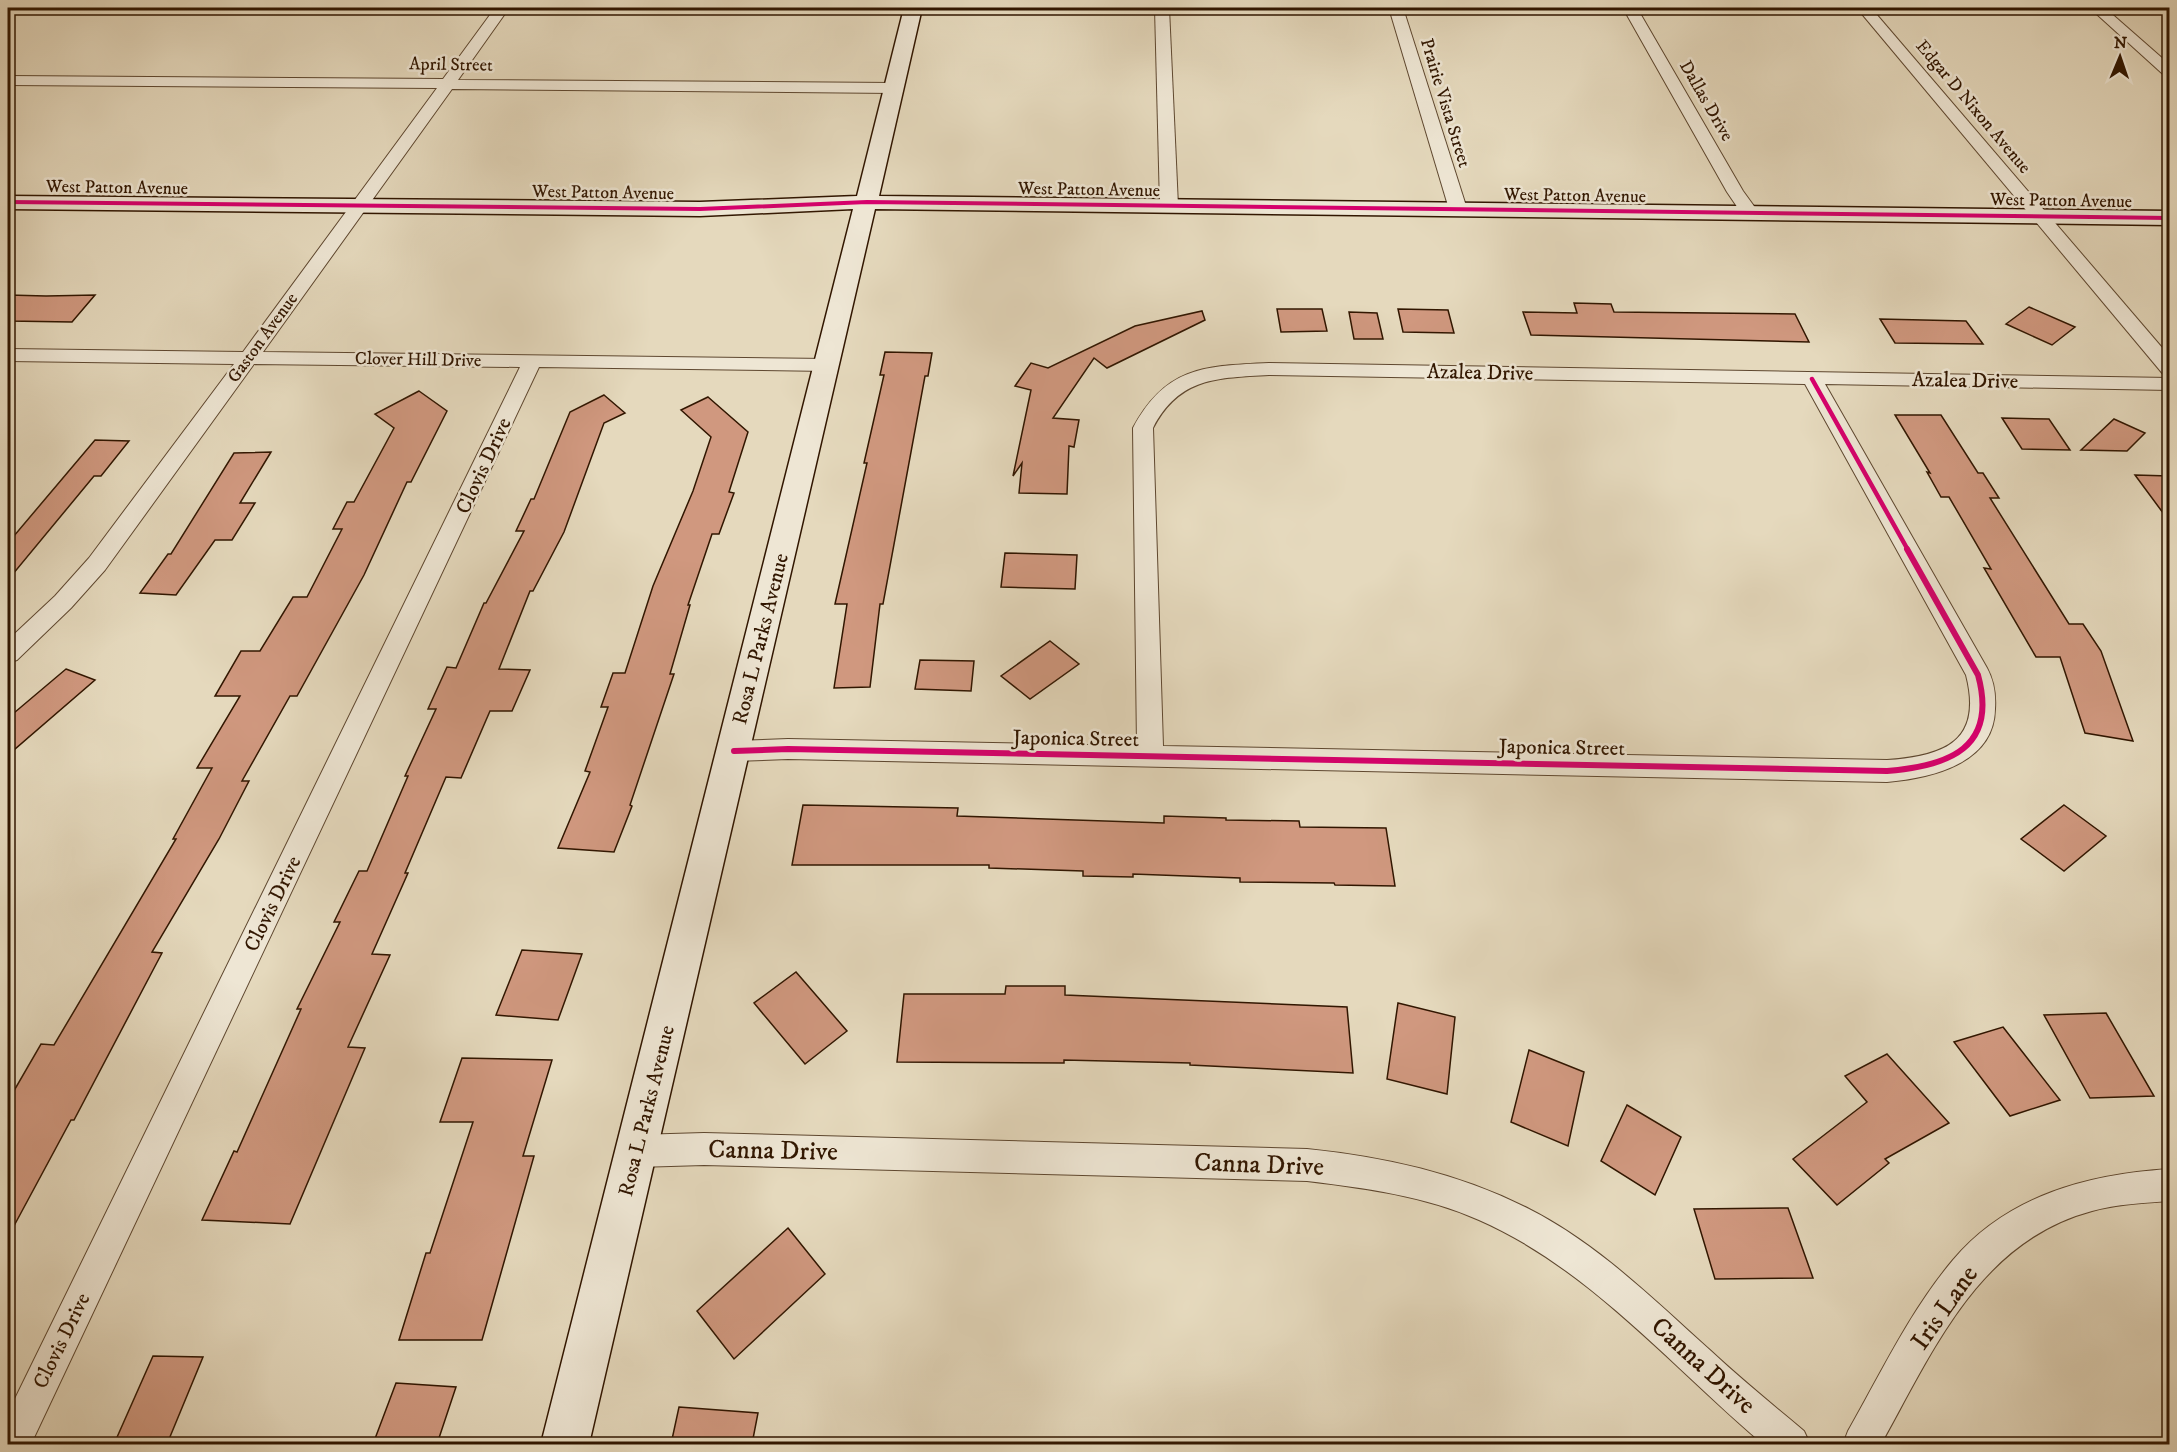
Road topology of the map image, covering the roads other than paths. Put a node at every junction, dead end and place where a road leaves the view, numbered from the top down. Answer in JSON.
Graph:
{"nodes":[{"id":1,"x":502,"y":8,"type":"edge"},
{"id":2,"x":913,"y":8,"type":"edge"},
{"id":3,"x":1161,"y":8,"type":"edge"},
{"id":4,"x":1396,"y":8,"type":"edge"},
{"id":5,"x":1630,"y":8,"type":"edge"},
{"id":6,"x":1864,"y":8,"type":"edge"},
{"id":7,"x":2097,"y":8,"type":"edge"},
{"id":8,"x":2169,"y":73,"type":"edge"},
{"id":9,"x":8,"y":80,"type":"edge"},
{"id":10,"x":447,"y":85,"type":"junction"},
{"id":11,"x":894,"y":88,"type":"junction"},
{"id":12,"x":8,"y":201,"type":"edge"},
{"id":13,"x":867,"y":202,"type":"junction"},
{"id":14,"x":361,"y":205,"type":"junction"},
{"id":15,"x":1169,"y":206,"type":"junction"},
{"id":16,"x":1458,"y":209,"type":"junction"},
{"id":17,"x":1750,"y":213,"type":"junction"},
{"id":18,"x":2040,"y":216,"type":"junction"},
{"id":19,"x":2169,"y":218,"type":"edge"},
{"id":20,"x":8,"y":355,"type":"edge"},
{"id":21,"x":248,"y":358,"type":"junction"},
{"id":22,"x":532,"y":362,"type":"junction"},
{"id":23,"x":828,"y":365,"type":"junction"},
{"id":24,"x":2169,"y":370,"type":"edge"},
{"id":25,"x":1812,"y":379,"type":"junction"},
{"id":26,"x":2169,"y":384,"type":"edge"},
{"id":27,"x":8,"y":654,"type":"edge"},
{"id":28,"x":734,"y":751,"type":"junction"},
{"id":29,"x":1150,"y":757,"type":"junction"},
{"id":30,"x":637,"y":1151,"type":"junction"},
{"id":31,"x":2169,"y":1185,"type":"edge"},
{"id":32,"x":12,"y":1444,"type":"edge"},
{"id":33,"x":565,"y":1444,"type":"edge"},
{"id":34,"x":1791,"y":1444,"type":"edge"},
{"id":35,"x":1861,"y":1444,"type":"edge"}],
"edges":[{"from":1,"to":10,"type":"street","name":"Gaston Avenue"},
{"from":2,"to":11,"type":"street","name":"Rosa L Parks Avenue"},
{"from":3,"to":15,"type":"street"},
{"from":4,"to":16,"type":"street","name":"Prairie Vista Street"},
{"from":5,"to":17,"type":"street","name":"Dallas Drive"},
{"from":6,"to":18,"type":"street","name":"Edgar D Nixon Avenue"},
{"from":7,"to":8,"type":"street"},
{"from":9,"to":10,"type":"street","name":"April Street"},
{"from":10,"to":11,"type":"street","name":"April Street"},
{"from":10,"to":14,"type":"street","name":"Gaston Avenue"},
{"from":11,"to":13,"type":"street","name":"Rosa L Parks Avenue"},
{"from":12,"to":14,"type":"street","name":"West Patton Avenue"},
{"from":13,"to":14,"type":"street","name":"West Patton Avenue"},
{"from":13,"to":15,"type":"street","name":"West Patton Avenue"},
{"from":13,"to":23,"type":"street","name":"Rosa L Parks Avenue"},
{"from":14,"to":21,"type":"street","name":"Gaston Avenue"},
{"from":15,"to":16,"type":"street","name":"West Patton Avenue"},
{"from":16,"to":17,"type":"street","name":"West Patton Avenue"},
{"from":17,"to":18,"type":"street","name":"West Patton Avenue"},
{"from":18,"to":19,"type":"street","name":"West Patton Avenue"},
{"from":18,"to":24,"type":"street","name":"Edgar D Nixon Avenue"},
{"from":20,"to":21,"type":"street","name":"Clover Hill Drive"},
{"from":21,"to":22,"type":"street","name":"Clover Hill Drive"},
{"from":21,"to":27,"type":"street","name":"Gaston Avenue"},
{"from":22,"to":23,"type":"street","name":"Clover Hill Drive"},
{"from":22,"to":32,"type":"street","name":"Clovis Drive"},
{"from":23,"to":28,"type":"street","name":"Rosa L Parks Avenue"},
{"from":25,"to":26,"type":"street","name":"Azalea Drive"},
{"from":25,"to":29,"type":"street","name":"Azalea Drive"},
{"from":25,"to":29,"type":"street","name":"Japonica Street"},
{"from":28,"to":29,"type":"street","name":"Japonica Street"},
{"from":28,"to":30,"type":"street","name":"Rosa L Parks Avenue"},
{"from":30,"to":33,"type":"street","name":"Rosa L Parks Avenue"},
{"from":30,"to":34,"type":"street","name":"Canna Drive"},
{"from":31,"to":35,"type":"street","name":"Iris Lane"}]}
